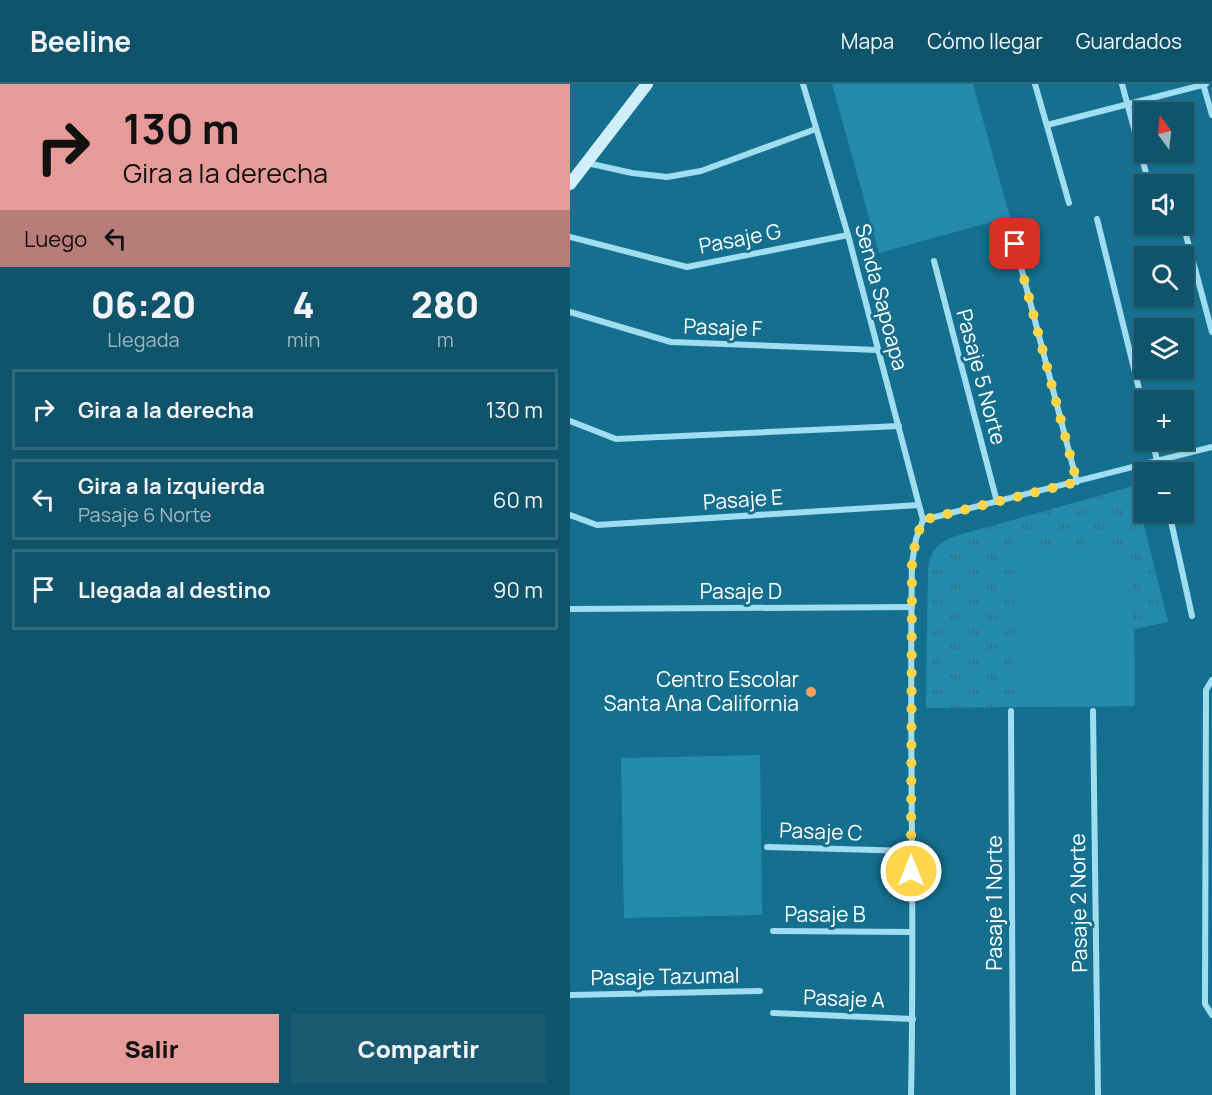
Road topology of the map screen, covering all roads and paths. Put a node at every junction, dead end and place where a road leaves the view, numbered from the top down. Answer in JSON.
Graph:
{"nodes":[{"id":1,"x":647,"y":84,"type":"edge"},
{"id":2,"x":803,"y":84,"type":"edge"},
{"id":3,"x":1035,"y":84,"type":"edge"},
{"id":4,"x":1122,"y":84,"type":"edge"},
{"id":5,"x":1204,"y":84,"type":"edge"},
{"id":6,"x":1126,"y":103,"type":"junction"},
{"id":7,"x":1212,"y":115,"type":"edge"},
{"id":8,"x":1047,"y":125,"type":"junction"},
{"id":9,"x":816,"y":129,"type":"junction"},
{"id":10,"x":587,"y":163,"type":"junction"},
{"id":11,"x":1146,"y":174,"type":"edge"},
{"id":12,"x":570,"y":184,"type":"edge"},
{"id":13,"x":1069,"y":203,"type":"dead end"},
{"id":14,"x":1098,"y":219,"type":"dead end"},
{"id":15,"x":1186,"y":234,"type":"edge"},
{"id":16,"x":848,"y":235,"type":"junction"},
{"id":17,"x":570,"y":237,"type":"edge"},
{"id":18,"x":1015,"y":244,"type":"dead end"},
{"id":19,"x":934,"y":261,"type":"dead end"},
{"id":20,"x":570,"y":312,"type":"edge"},
{"id":21,"x":1212,"y":332,"type":"edge"},
{"id":22,"x":878,"y":350,"type":"junction"},
{"id":23,"x":1139,"y":390,"type":"edge"},
{"id":24,"x":570,"y":421,"type":"edge"},
{"id":25,"x":898,"y":426,"type":"junction"},
{"id":26,"x":1212,"y":447,"type":"edge"},
{"id":27,"x":1155,"y":450,"type":"edge"},
{"id":28,"x":1158,"y":461,"type":"junction"},
{"id":29,"x":1077,"y":482,"type":"junction"},
{"id":30,"x":997,"y":502,"type":"junction"},
{"id":31,"x":919,"y":505,"type":"junction"},
{"id":32,"x":570,"y":515,"type":"edge"},
{"id":33,"x":923,"y":520,"type":"junction"},
{"id":34,"x":1171,"y":522,"type":"edge"},
{"id":35,"x":912,"y":607,"type":"junction"},
{"id":36,"x":570,"y":609,"type":"edge"},
{"id":37,"x":1192,"y":616,"type":"dead end"},
{"id":38,"x":1211,"y":681,"type":"edge"},
{"id":39,"x":1011,"y":711,"type":"dead end"},
{"id":40,"x":1093,"y":711,"type":"dead end"},
{"id":41,"x":1209,"y":812,"type":"edge"},
{"id":42,"x":766,"y":847,"type":"dead end"},
{"id":43,"x":911,"y":851,"type":"junction"},
{"id":44,"x":773,"y":931,"type":"dead end"},
{"id":45,"x":912,"y":932,"type":"junction"},
{"id":46,"x":760,"y":992,"type":"dead end"},
{"id":47,"x":570,"y":995,"type":"edge"},
{"id":48,"x":773,"y":1013,"type":"dead end"},
{"id":49,"x":1212,"y":1016,"type":"edge"},
{"id":50,"x":913,"y":1019,"type":"junction"},
{"id":51,"x":911,"y":1095,"type":"edge"},
{"id":52,"x":1012,"y":1095,"type":"edge"},
{"id":53,"x":1098,"y":1095,"type":"edge"}],
"edges":[{"from":1,"to":10,"type":"main road"},
{"from":2,"to":9,"type":"street","name":"Senda Sapoapa"},
{"from":3,"to":8,"type":"street"},
{"from":4,"to":6,"type":"street"},
{"from":5,"to":6,"type":"street"},
{"from":5,"to":7,"type":"street"},
{"from":6,"to":8,"type":"street"},
{"from":6,"to":11,"type":"street"},
{"from":8,"to":13,"type":"street"},
{"from":9,"to":10,"type":"street"},
{"from":9,"to":16,"type":"street","name":"Senda Sapoapa"},
{"from":10,"to":12,"type":"main road"},
{"from":14,"to":23,"type":"street"},
{"from":15,"to":21,"type":"street"},
{"from":16,"to":17,"type":"street","name":"Pasaje G"},
{"from":16,"to":22,"type":"street","name":"Senda Sapoapa"},
{"from":18,"to":29,"type":"street"},
{"from":19,"to":30,"type":"street","name":"Pasaje 5 Norte"},
{"from":20,"to":22,"type":"street","name":"Pasaje F"},
{"from":22,"to":25,"type":"street","name":"Senda Sapoapa"},
{"from":24,"to":25,"type":"street"},
{"from":25,"to":31,"type":"street","name":"Senda Sapoapa"},
{"from":26,"to":28,"type":"street"},
{"from":27,"to":28,"type":"street"},
{"from":28,"to":29,"type":"street"},
{"from":29,"to":30,"type":"street"},
{"from":30,"to":33,"type":"street"},
{"from":31,"to":32,"type":"street","name":"Pasaje E"},
{"from":31,"to":33,"type":"street","name":"Senda Sapoapa"},
{"from":33,"to":35,"type":"street"},
{"from":34,"to":37,"type":"street"},
{"from":35,"to":36,"type":"street","name":"Pasaje D"},
{"from":35,"to":43,"type":"street"},
{"from":38,"to":41,"type":"street"},
{"from":39,"to":52,"type":"street","name":"Pasaje 1 Norte"},
{"from":40,"to":53,"type":"street","name":"Pasaje 2 Norte"},
{"from":41,"to":49,"type":"street"},
{"from":42,"to":43,"type":"street","name":"Pasaje C"},
{"from":43,"to":45,"type":"street"},
{"from":44,"to":45,"type":"street","name":"Pasaje B"},
{"from":45,"to":50,"type":"street"},
{"from":46,"to":47,"type":"street","name":"Pasaje Tazumal"},
{"from":48,"to":50,"type":"street","name":"Pasaje A"},
{"from":50,"to":51,"type":"street"}]}
